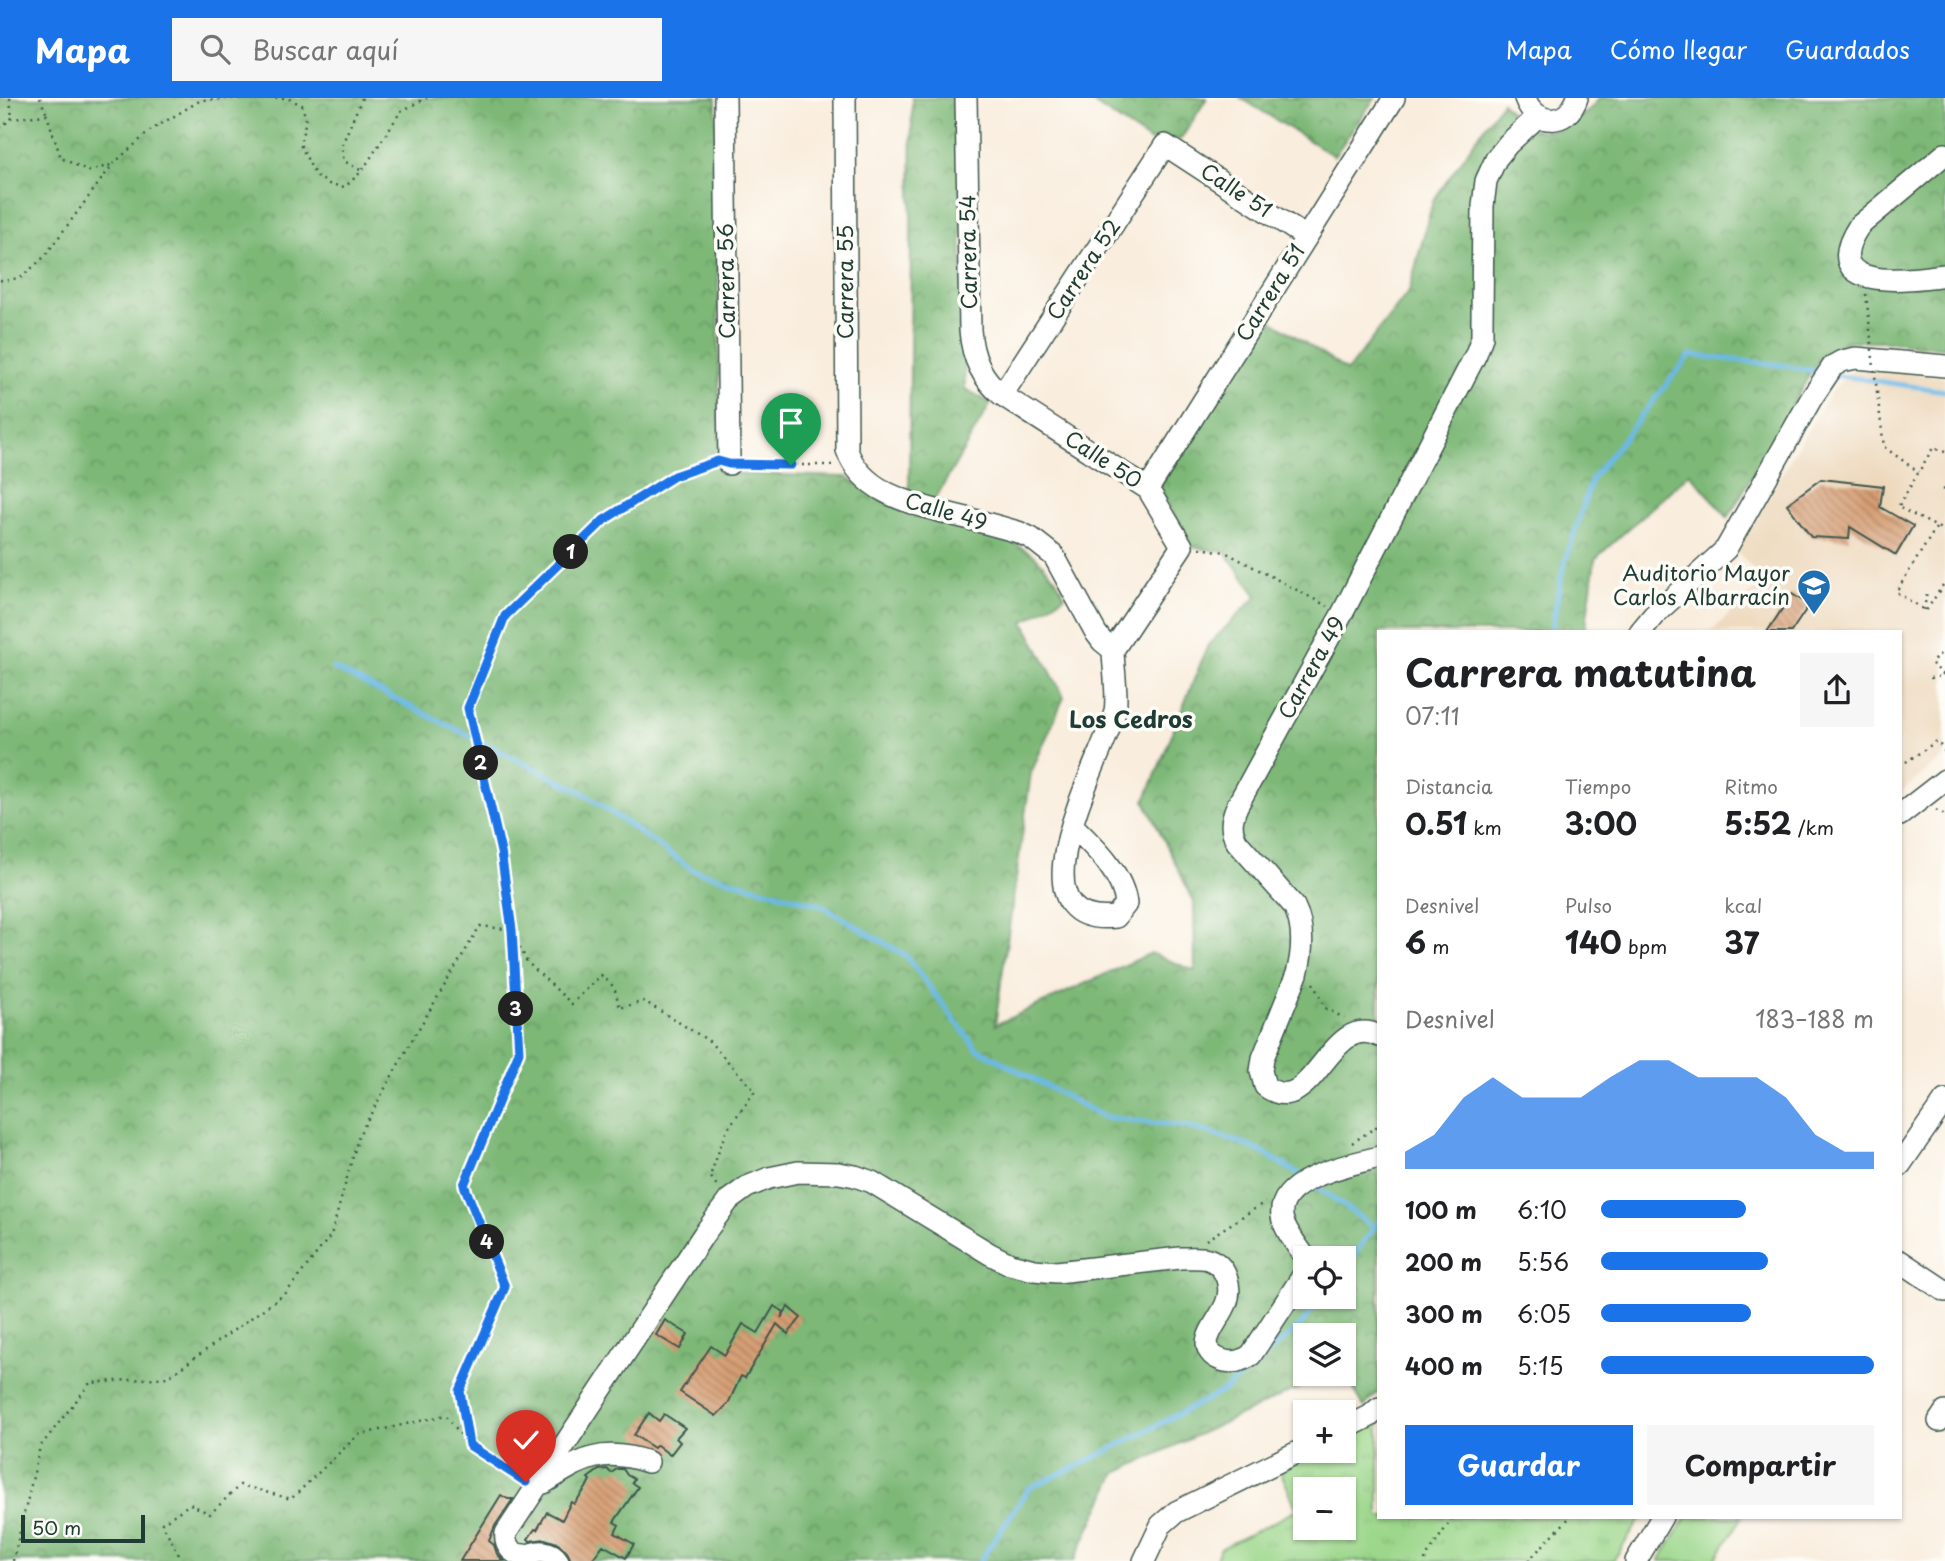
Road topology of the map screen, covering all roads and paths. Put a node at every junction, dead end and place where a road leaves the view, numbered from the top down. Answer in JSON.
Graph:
{"nodes":[{"id":1,"x":10,"y":98,"type":"edge"},
{"id":2,"x":40,"y":98,"type":"edge"},
{"id":3,"x":247,"y":98,"type":"edge"},
{"id":4,"x":261,"y":98,"type":"edge"},
{"id":5,"x":362,"y":98,"type":"edge"},
{"id":6,"x":427,"y":98,"type":"edge"},
{"id":7,"x":725,"y":98,"type":"edge"},
{"id":8,"x":845,"y":98,"type":"edge"},
{"id":9,"x":967,"y":98,"type":"edge"},
{"id":10,"x":1394,"y":98,"type":"edge"},
{"id":11,"x":1525,"y":98,"type":"edge"},
{"id":12,"x":1578,"y":101,"type":"edge"},
{"id":13,"x":47,"y":115,"type":"junction"},
{"id":14,"x":1538,"y":116,"type":"junction"},
{"id":15,"x":12,"y":118,"type":"junction"},
{"id":16,"x":0,"y":128,"type":"edge"},
{"id":17,"x":1165,"y":145,"type":"joint"},
{"id":18,"x":1945,"y":154,"type":"edge"},
{"id":19,"x":113,"y":164,"type":"junction"},
{"id":20,"x":362,"y":171,"type":"junction"},
{"id":21,"x":1306,"y":237,"type":"junction"},
{"id":22,"x":1945,"y":275,"type":"edge"},
{"id":23,"x":1864,"y":276,"type":"junction"},
{"id":24,"x":0,"y":280,"type":"edge"},
{"id":25,"x":1945,"y":366,"type":"edge"},
{"id":26,"x":1002,"y":395,"type":"junction"},
{"id":27,"x":1945,"y":452,"type":"edge"},
{"id":28,"x":729,"y":464,"type":"junction"},
{"id":29,"x":854,"y":466,"type":"junction"},
{"id":30,"x":1919,"y":472,"type":"junction"},
{"id":31,"x":1148,"y":489,"type":"junction"},
{"id":32,"x":1936,"y":528,"type":"junction"},
{"id":33,"x":1945,"y":532,"type":"edge"},
{"id":34,"x":1182,"y":547,"type":"junction"},
{"id":35,"x":1945,"y":582,"type":"edge"},
{"id":36,"x":1927,"y":591,"type":"dead end"},
{"id":37,"x":1939,"y":592,"type":"junction"},
{"id":38,"x":1945,"y":596,"type":"edge"},
{"id":39,"x":1924,"y":610,"type":"junction"},
{"id":40,"x":1342,"y":614,"type":"junction"},
{"id":41,"x":1642,"y":630,"type":"edge"},
{"id":42,"x":1945,"y":649,"type":"edge"},
{"id":43,"x":1113,"y":650,"type":"junction"},
{"id":44,"x":1941,"y":652,"type":"junction"},
{"id":45,"x":1945,"y":656,"type":"edge"},
{"id":46,"x":1945,"y":676,"type":"edge"},
{"id":47,"x":1930,"y":678,"type":"dead end"},
{"id":48,"x":1945,"y":752,"type":"edge"},
{"id":49,"x":1902,"y":765,"type":"edge"},
{"id":50,"x":1945,"y":779,"type":"edge"},
{"id":51,"x":1902,"y":813,"type":"edge"},
{"id":52,"x":1072,"y":825,"type":"dead end"},
{"id":53,"x":512,"y":930,"type":"junction"},
{"id":54,"x":1300,"y":960,"type":"junction"},
{"id":55,"x":1374,"y":1034,"type":"edge"},
{"id":56,"x":1945,"y":1100,"type":"edge"},
{"id":57,"x":1377,"y":1158,"type":"edge"},
{"id":58,"x":1902,"y":1162,"type":"edge"},
{"id":59,"x":1270,"y":1198,"type":"dead end"},
{"id":60,"x":729,"y":1200,"type":"junction"},
{"id":61,"x":1298,"y":1246,"type":"edge"},
{"id":62,"x":1180,"y":1258,"type":"junction"},
{"id":63,"x":1902,"y":1262,"type":"edge"},
{"id":64,"x":1293,"y":1291,"type":"edge"},
{"id":65,"x":1945,"y":1291,"type":"edge"},
{"id":66,"x":1377,"y":1410,"type":"edge"},
{"id":67,"x":1356,"y":1423,"type":"edge"},
{"id":68,"x":469,"y":1445,"type":"junction"},
{"id":69,"x":1293,"y":1454,"type":"edge"},
{"id":70,"x":649,"y":1462,"type":"dead end"},
{"id":71,"x":537,"y":1488,"type":"junction"},
{"id":72,"x":1452,"y":1519,"type":"edge"},
{"id":73,"x":1568,"y":1519,"type":"edge"},
{"id":74,"x":1661,"y":1519,"type":"edge"},
{"id":75,"x":13,"y":1561,"type":"edge"},
{"id":76,"x":182,"y":1561,"type":"edge"},
{"id":77,"x":558,"y":1561,"type":"edge"},
{"id":78,"x":1144,"y":1561,"type":"edge"},
{"id":79,"x":1425,"y":1561,"type":"edge"},
{"id":80,"x":1528,"y":1561,"type":"edge"},
{"id":81,"x":1636,"y":1561,"type":"edge"}],
"edges":[{"from":1,"to":15,"type":"path"},
{"from":2,"to":13,"type":"path"},
{"from":3,"to":19,"type":"path"},
{"from":4,"to":20,"type":"path"},
{"from":5,"to":20,"type":"path"},
{"from":6,"to":20,"type":"path"},
{"from":7,"to":28,"type":"street","name":"Carrera 56"},
{"from":8,"to":29,"type":"street","name":"Carrera 55"},
{"from":9,"to":26,"type":"street","name":"Carrera 54"},
{"from":10,"to":21,"type":"street","name":"Carrera 51"},
{"from":11,"to":14,"type":"street"},
{"from":12,"to":14,"type":"street"},
{"from":13,"to":15,"type":"path"},
{"from":13,"to":19,"type":"path"},
{"from":14,"to":40,"type":"street","name":"Carrera 49"},
{"from":15,"to":16,"type":"path"},
{"from":17,"to":21,"type":"street","name":"Calle 51"},
{"from":17,"to":26,"type":"street","name":"Carrera 52"},
{"from":18,"to":23,"type":"street"},
{"from":19,"to":24,"type":"path"},
{"from":21,"to":31,"type":"street","name":"Carrera 51"},
{"from":22,"to":23,"type":"street"},
{"from":23,"to":30,"type":"path","bridge":true},
{"from":25,"to":41,"type":"street"},
{"from":26,"to":31,"type":"street","name":"Calle 50"},
{"from":27,"to":30,"type":"path"},
{"from":28,"to":29,"type":"path"},
{"from":28,"to":53,"type":"path"},
{"from":29,"to":43,"type":"street","name":"Calle 49"},
{"from":30,"to":32,"type":"path"},
{"from":31,"to":34,"type":"street","name":"Calle 50"},
{"from":32,"to":33,"type":"path"},
{"from":32,"to":39,"type":"path"},
{"from":34,"to":40,"type":"path"},
{"from":34,"to":43,"type":"street"},
{"from":35,"to":37,"type":"path"},
{"from":36,"to":39,"type":"path"},
{"from":37,"to":38,"type":"path"},
{"from":37,"to":39,"type":"path"},
{"from":40,"to":54,"type":"street","name":"Carrera 49"},
{"from":42,"to":44,"type":"path"},
{"from":43,"to":52,"type":"street"},
{"from":44,"to":45,"type":"path"},
{"from":44,"to":46,"type":"path"},
{"from":46,"to":47,"type":"path"},
{"from":48,"to":49,"type":"path"},
{"from":50,"to":51,"type":"street"},
{"from":53,"to":60,"type":"path"},
{"from":53,"to":68,"type":"path"},
{"from":53,"to":75,"type":"path"},
{"from":54,"to":55,"type":"path"},
{"from":54,"to":55,"type":"street","name":"Carrera 49"},
{"from":56,"to":58,"type":"street"},
{"from":57,"to":61,"type":"street"},
{"from":59,"to":62,"type":"path"},
{"from":60,"to":62,"type":"street"},
{"from":60,"to":71,"type":"street"},
{"from":62,"to":64,"type":"street"},
{"from":63,"to":65,"type":"street"},
{"from":66,"to":67,"type":"street"},
{"from":68,"to":71,"type":"path"},
{"from":68,"to":76,"type":"path"},
{"from":69,"to":78,"type":"street"},
{"from":70,"to":71,"type":"street"},
{"from":71,"to":77,"type":"street"},
{"from":72,"to":79,"type":"path"},
{"from":73,"to":80,"type":"path"},
{"from":74,"to":81,"type":"street"}]}
